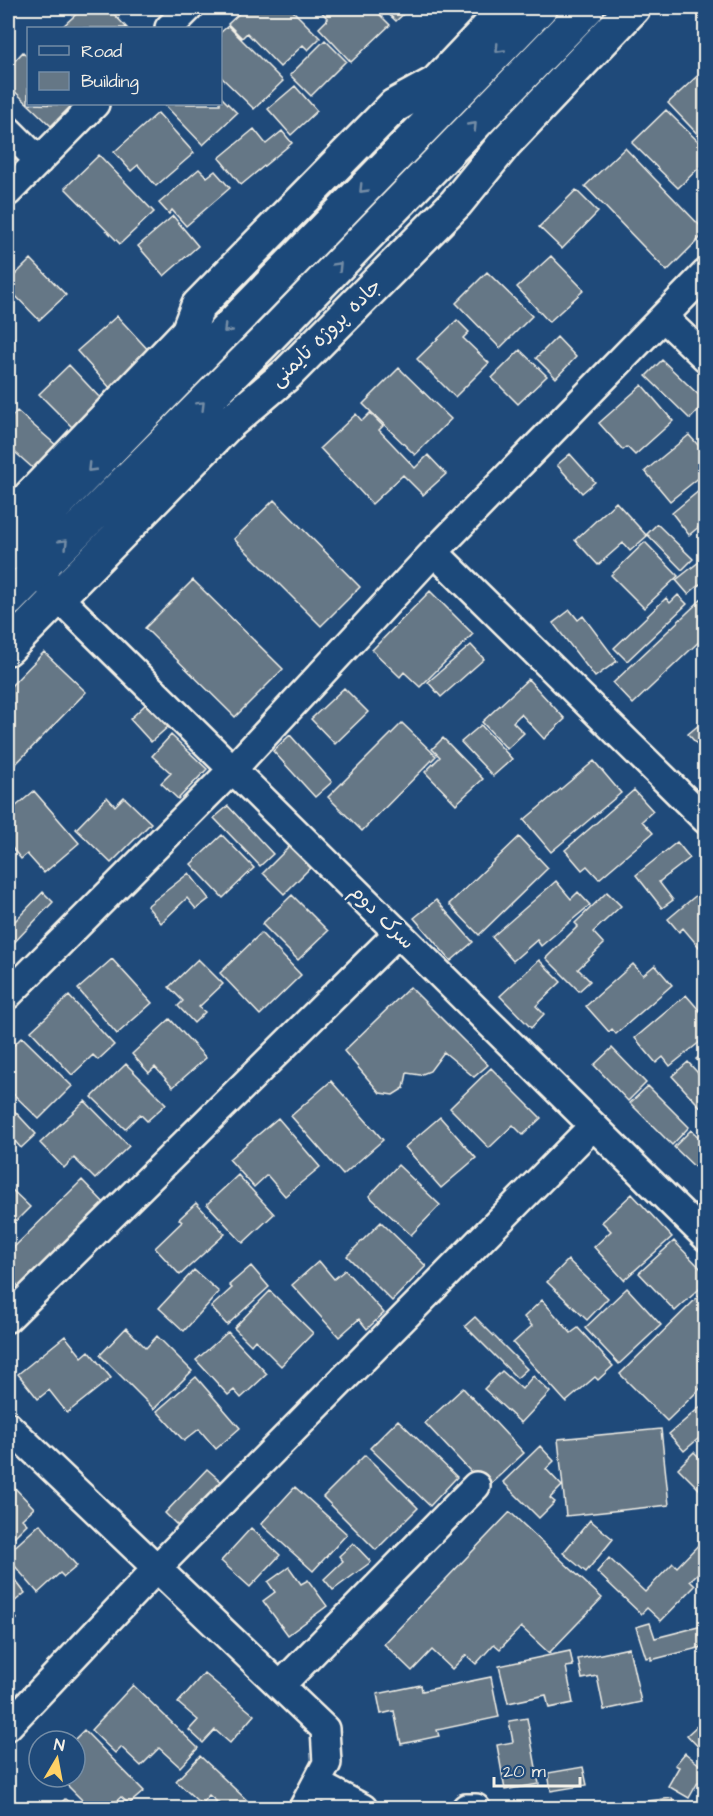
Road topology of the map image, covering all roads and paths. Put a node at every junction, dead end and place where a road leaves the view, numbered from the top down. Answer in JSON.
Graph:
{"nodes":[{"id":1,"x":189,"y":8,"type":"edge"},
{"id":2,"x":507,"y":8,"type":"edge"},
{"id":3,"x":540,"y":8,"type":"edge"},
{"id":4,"x":587,"y":8,"type":"edge"},
{"id":5,"x":633,"y":8,"type":"edge"},
{"id":6,"x":170,"y":27,"type":"edge"},
{"id":7,"x":94,"y":105,"type":"edge"},
{"id":8,"x":8,"y":130,"type":"edge"},
{"id":9,"x":39,"y":161,"type":"junction"},
{"id":10,"x":8,"y":192,"type":"edge"},
{"id":11,"x":705,"y":273,"type":"edge"},
{"id":12,"x":663,"y":317,"type":"junction"},
{"id":13,"x":705,"y":358,"type":"edge"},
{"id":14,"x":10,"y":539,"type":"edge"},
{"id":15,"x":434,"y":552,"type":"junction"},
{"id":16,"x":38,"y":569,"type":"junction"},
{"id":17,"x":58,"y":597,"type":"junction"},
{"id":18,"x":8,"y":600,"type":"edge"},
{"id":19,"x":8,"y":648,"type":"edge"},
{"id":20,"x":232,"y":770,"type":"junction"},
{"id":21,"x":705,"y":820,"type":"edge"},
{"id":22,"x":398,"y":933,"type":"junction"},
{"id":23,"x":8,"y":995,"type":"edge"},
{"id":24,"x":593,"y":1126,"type":"junction"},
{"id":25,"x":705,"y":1237,"type":"edge"},
{"id":26,"x":8,"y":1318,"type":"edge"},
{"id":27,"x":8,"y":1426,"type":"edge"},
{"id":28,"x":477,"y":1486,"type":"dead end"},
{"id":29,"x":157,"y":1568,"type":"junction"},
{"id":30,"x":281,"y":1685,"type":"junction"},
{"id":31,"x":8,"y":1726,"type":"edge"},
{"id":32,"x":318,"y":1785,"type":"junction"},
{"id":33,"x":303,"y":1809,"type":"edge"},
{"id":34,"x":363,"y":1809,"type":"edge"},
{"id":35,"x":466,"y":1809,"type":"edge"},
{"id":36,"x":476,"y":1809,"type":"edge"}],
"edges":[{"from":1,"to":6,"type":"street"},
{"from":2,"to":14,"type":"street"},
{"from":3,"to":14,"type":"street","one_way":true},
{"from":16,"to":4,"type":"street","name":"جاده پروژه تایمنی","one_way":true},
{"from":5,"to":17,"type":"street","name":"جاده پروژه تایمنی"},
{"from":7,"to":9,"type":"street"},
{"from":8,"to":9,"type":"street"},
{"from":9,"to":10,"type":"street"},
{"from":11,"to":12,"type":"street"},
{"from":12,"to":13,"type":"street"},
{"from":12,"to":15,"type":"street"},
{"from":14,"to":16,"type":"street","name":"سرک دوم"},
{"from":15,"to":20,"type":"street"},
{"from":15,"to":21,"type":"street"},
{"from":16,"to":17,"type":"street","name":"سرک دوم"},
{"from":16,"to":18,"type":"street","name":"جاده پروژه تایمنی"},
{"from":17,"to":19,"type":"street","name":"جاده پروژه تایمنی"},
{"from":17,"to":20,"type":"street","name":"سرک دوم"},
{"from":20,"to":22,"type":"street","name":"سرک دوم"},
{"from":20,"to":23,"type":"street"},
{"from":22,"to":24,"type":"street","name":"سرک دوم"},
{"from":22,"to":26,"type":"street"},
{"from":24,"to":25,"type":"street","name":"سرک دوم"},
{"from":24,"to":29,"type":"street"},
{"from":27,"to":29,"type":"street"},
{"from":28,"to":30,"type":"street"},
{"from":29,"to":30,"type":"street"},
{"from":29,"to":31,"type":"street"},
{"from":30,"to":32,"type":"street"},
{"from":32,"to":33,"type":"street"},
{"from":32,"to":34,"type":"street"},
{"from":35,"to":36,"type":"street"}]}
